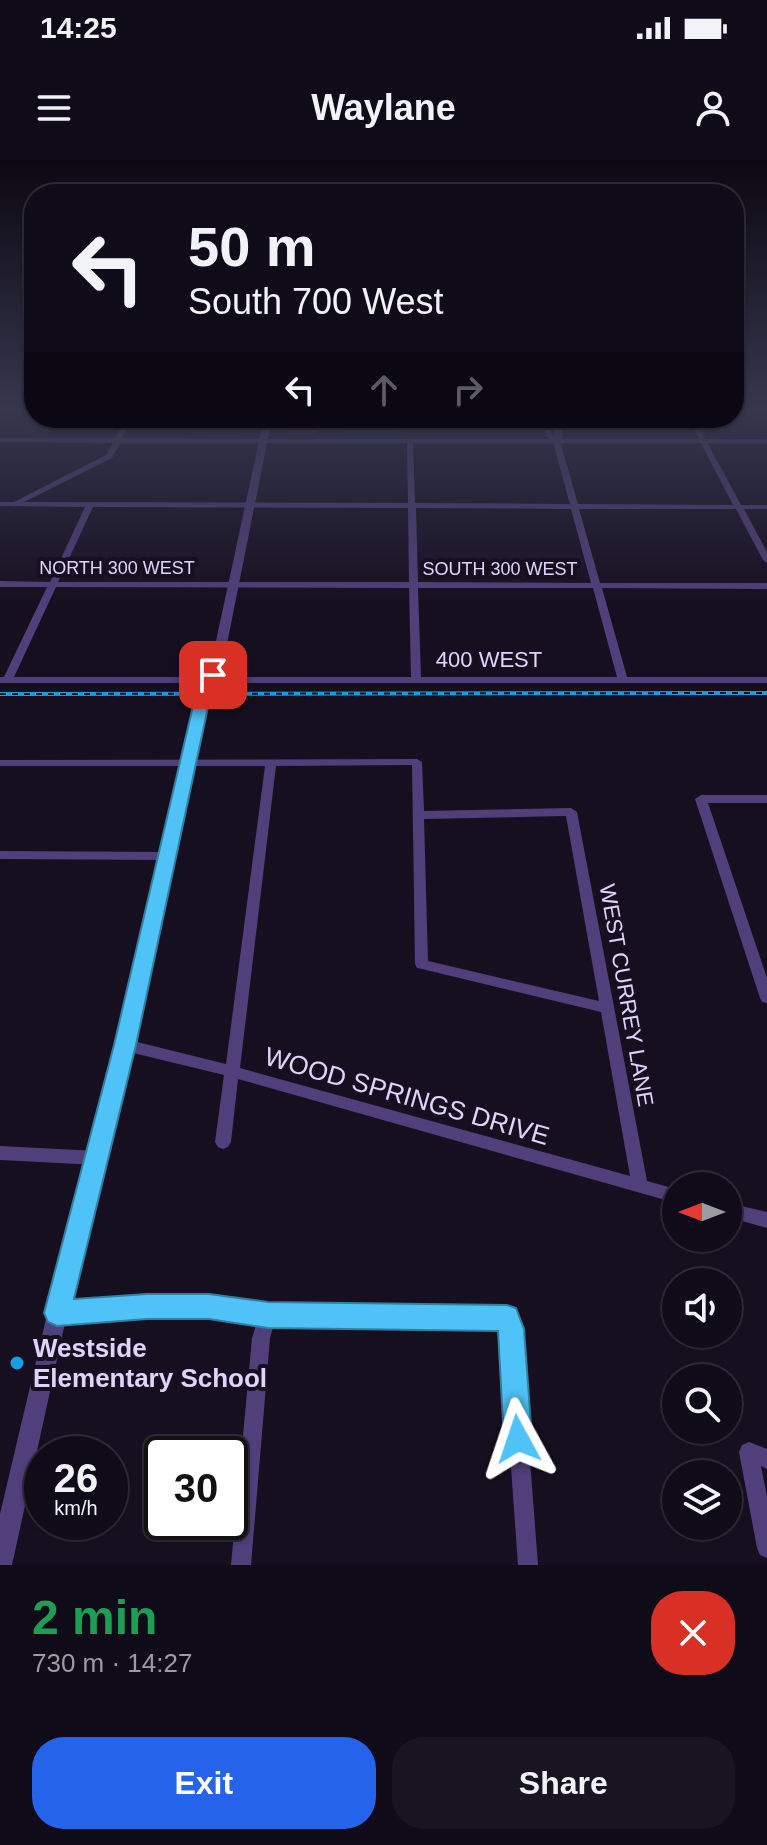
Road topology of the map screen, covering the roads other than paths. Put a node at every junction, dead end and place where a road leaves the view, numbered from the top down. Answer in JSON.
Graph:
{"nodes":[{"id":1,"x":78,"y":473,"type":"edge"},
{"id":2,"x":257,"y":473,"type":"edge"},
{"id":3,"x":410,"y":473,"type":"edge"},
{"id":4,"x":565,"y":473,"type":"edge"},
{"id":5,"x":720,"y":473,"type":"edge"},
{"id":6,"x":0,"y":504,"type":"edge"},
{"id":7,"x":14,"y":504,"type":"junction"},
{"id":8,"x":90,"y":505,"type":"junction"},
{"id":9,"x":250,"y":505,"type":"junction"},
{"id":10,"x":411,"y":505,"type":"junction"},
{"id":11,"x":574,"y":506,"type":"junction"},
{"id":12,"x":739,"y":507,"type":"junction"},
{"id":13,"x":767,"y":507,"type":"edge"},
{"id":14,"x":767,"y":560,"type":"edge"},
{"id":15,"x":0,"y":584,"type":"edge"},
{"id":16,"x":53,"y":584,"type":"junction"},
{"id":17,"x":233,"y":584,"type":"junction"},
{"id":18,"x":414,"y":585,"type":"junction"},
{"id":19,"x":597,"y":585,"type":"junction"},
{"id":20,"x":767,"y":586,"type":"edge"},
{"id":21,"x":416,"y":679,"type":"junction"},
{"id":22,"x":4,"y":680,"type":"edge"},
{"id":23,"x":623,"y":680,"type":"junction"},
{"id":24,"x":767,"y":680,"type":"edge"},
{"id":25,"x":211,"y":681,"type":"junction"},
{"id":26,"x":0,"y":763,"type":"edge"},
{"id":27,"x":187,"y":763,"type":"junction"},
{"id":28,"x":271,"y":763,"type":"junction"},
{"id":29,"x":767,"y":799,"type":"edge"},
{"id":30,"x":418,"y":815,"type":"junction"},
{"id":31,"x":0,"y":855,"type":"edge"},
{"id":32,"x":167,"y":856,"type":"junction"},
{"id":33,"x":767,"y":998,"type":"edge"},
{"id":34,"x":607,"y":1008,"type":"junction"},
{"id":35,"x":125,"y":1045,"type":"junction"},
{"id":36,"x":230,"y":1071,"type":"junction"},
{"id":37,"x":223,"y":1142,"type":"dead end"},
{"id":38,"x":0,"y":1153,"type":"edge"},
{"id":39,"x":97,"y":1158,"type":"junction"},
{"id":40,"x":640,"y":1186,"type":"junction"},
{"id":41,"x":662,"y":1192,"type":"edge"},
{"id":42,"x":742,"y":1214,"type":"edge"},
{"id":43,"x":767,"y":1220,"type":"edge"},
{"id":44,"x":57,"y":1313,"type":"junction"},
{"id":45,"x":268,"y":1315,"type":"junction"},
{"id":46,"x":758,"y":1456,"type":"edge"},
{"id":47,"x":767,"y":1548,"type":"edge"},
{"id":48,"x":0,"y":1565,"type":"edge"},
{"id":49,"x":241,"y":1565,"type":"edge"},
{"id":50,"x":528,"y":1565,"type":"edge"}],
"edges":[{"from":1,"to":7,"type":"street"},
{"from":2,"to":9,"type":"street"},
{"from":3,"to":10,"type":"street"},
{"from":4,"to":11,"type":"street"},
{"from":5,"to":12,"type":"street"},
{"from":6,"to":7,"type":"street"},
{"from":7,"to":8,"type":"street"},
{"from":8,"to":9,"type":"street"},
{"from":8,"to":16,"type":"street"},
{"from":9,"to":10,"type":"street"},
{"from":9,"to":17,"type":"street"},
{"from":10,"to":11,"type":"street"},
{"from":10,"to":18,"type":"street"},
{"from":11,"to":12,"type":"street"},
{"from":11,"to":19,"type":"street"},
{"from":12,"to":13,"type":"street"},
{"from":12,"to":14,"type":"street"},
{"from":15,"to":16,"type":"street","name":"NORTH 300 WEST"},
{"from":16,"to":17,"type":"street","name":"NORTH 300 WEST"},
{"from":16,"to":22,"type":"street"},
{"from":17,"to":18,"type":"street","name":"SOUTH 300 WEST"},
{"from":17,"to":25,"type":"street"},
{"from":18,"to":19,"type":"street","name":"SOUTH 300 WEST"},
{"from":18,"to":21,"type":"street"},
{"from":19,"to":20,"type":"street","name":"SOUTH 300 WEST"},
{"from":19,"to":23,"type":"street"},
{"from":21,"to":23,"type":"street","name":"400 WEST"},
{"from":21,"to":25,"type":"street","name":"400 WEST"},
{"from":22,"to":25,"type":"street","name":"400 WEST"},
{"from":23,"to":24,"type":"street","name":"400 WEST"},
{"from":25,"to":27,"type":"street"},
{"from":26,"to":27,"type":"street"},
{"from":27,"to":28,"type":"street"},
{"from":27,"to":32,"type":"street"},
{"from":28,"to":30,"type":"street"},
{"from":28,"to":36,"type":"street"},
{"from":29,"to":33,"type":"street"},
{"from":30,"to":34,"type":"street"},
{"from":30,"to":34,"type":"street","name":"WEST CURREY LANE"},
{"from":31,"to":32,"type":"street"},
{"from":32,"to":35,"type":"street"},
{"from":34,"to":40,"type":"street","name":"WEST CURREY LANE"},
{"from":35,"to":36,"type":"street","name":"WOOD SPRINGS DRIVE"},
{"from":35,"to":39,"type":"street"},
{"from":36,"to":37,"type":"street"},
{"from":36,"to":40,"type":"street","name":"WOOD SPRINGS DRIVE"},
{"from":38,"to":39,"type":"street"},
{"from":39,"to":44,"type":"street"},
{"from":40,"to":41,"type":"street","name":"WOOD SPRINGS DRIVE"},
{"from":42,"to":43,"type":"street"},
{"from":44,"to":45,"type":"street"},
{"from":44,"to":48,"type":"street"},
{"from":45,"to":49,"type":"street"},
{"from":45,"to":50,"type":"street"},
{"from":46,"to":47,"type":"street"}]}
